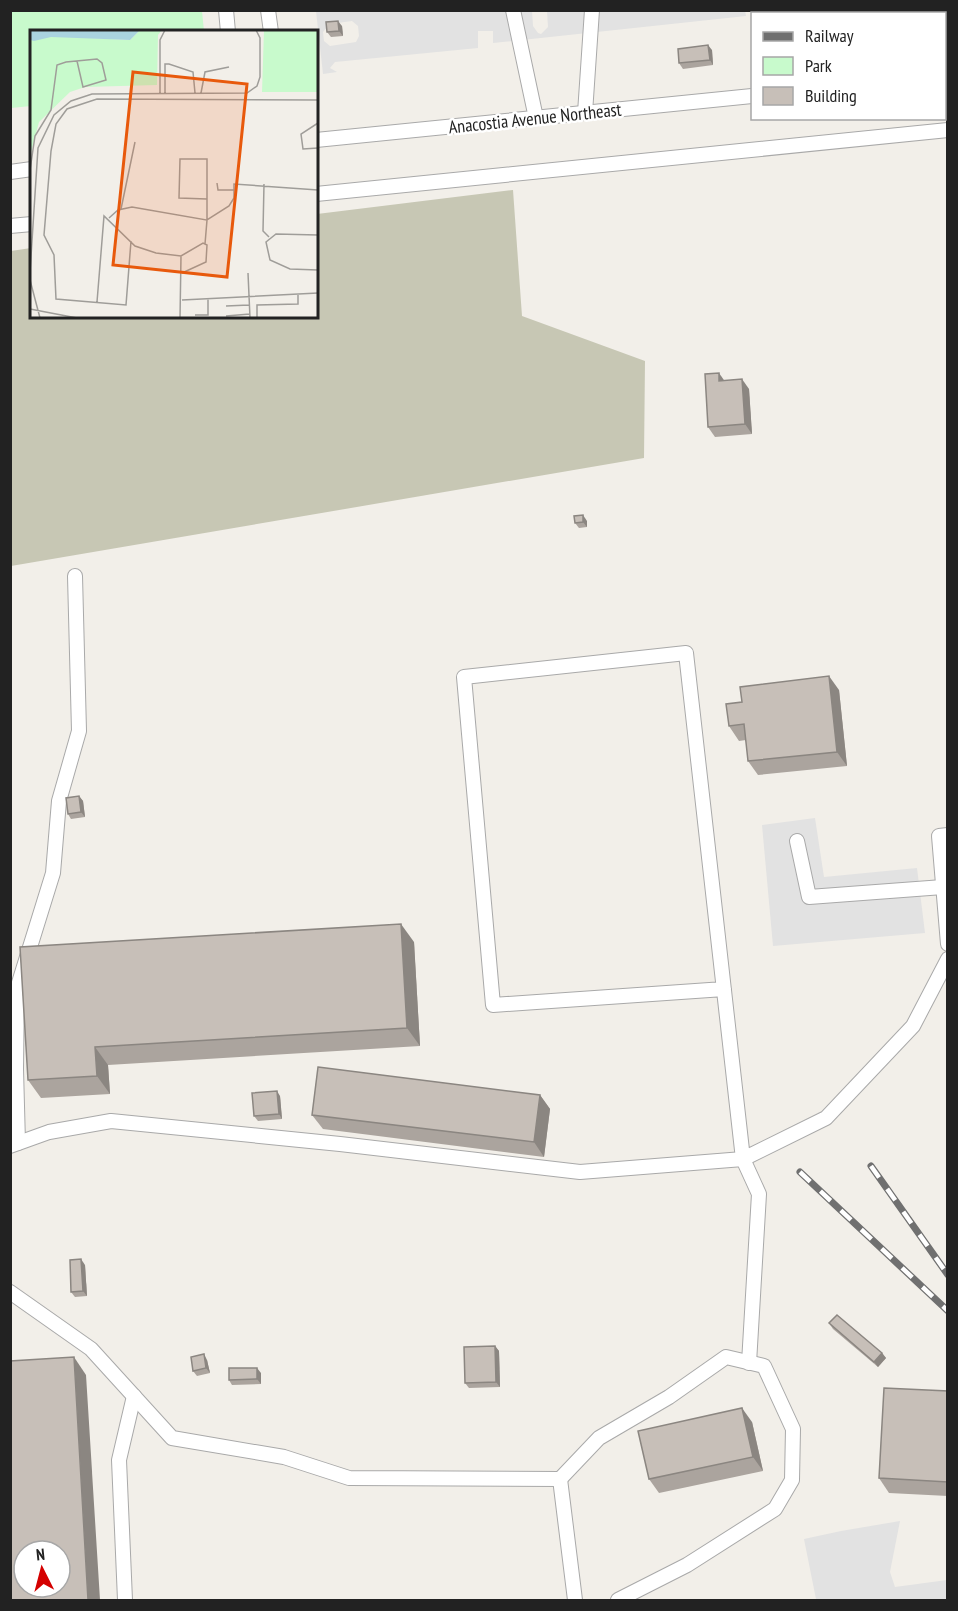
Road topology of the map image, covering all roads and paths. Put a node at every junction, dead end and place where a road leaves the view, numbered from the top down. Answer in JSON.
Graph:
{"nodes":[{"id":1,"x":226,"y":10,"type":"edge"},
{"id":2,"x":268,"y":10,"type":"edge"},
{"id":3,"x":513,"y":10,"type":"edge"},
{"id":4,"x":592,"y":10,"type":"edge"},
{"id":5,"x":228,"y":30,"type":"edge"},
{"id":6,"x":271,"y":30,"type":"edge"},
{"id":7,"x":751,"y":96,"type":"edge"},
{"id":8,"x":585,"y":113,"type":"junction"},
{"id":9,"x":536,"y":118,"type":"junction"},
{"id":10,"x":948,"y":130,"type":"edge"},
{"id":11,"x":318,"y":140,"type":"edge"},
{"id":12,"x":30,"y":169,"type":"edge"},
{"id":13,"x":10,"y":171,"type":"edge"},
{"id":14,"x":318,"y":194,"type":"edge"},
{"id":15,"x":30,"y":224,"type":"edge"},
{"id":16,"x":10,"y":226,"type":"edge"},
{"id":17,"x":75,"y":576,"type":"dead end"},
{"id":18,"x":948,"y":835,"type":"edge"},
{"id":19,"x":797,"y":841,"type":"dead end"},
{"id":20,"x":943,"y":887,"type":"junction"},
{"id":21,"x":948,"y":944,"type":"edge"},
{"id":22,"x":948,"y":959,"type":"edge"},
{"id":23,"x":723,"y":989,"type":"junction"},
{"id":24,"x":14,"y":1145,"type":"edge"},
{"id":25,"x":743,"y":1160,"type":"junction"},
{"id":26,"x":10,"y":1292,"type":"edge"},
{"id":27,"x":749,"y":1363,"type":"junction"},
{"id":28,"x":134,"y":1396,"type":"junction"},
{"id":29,"x":560,"y":1479,"type":"junction"},
{"id":30,"x":125,"y":1600,"type":"edge"},
{"id":31,"x":575,"y":1600,"type":"edge"},
{"id":32,"x":618,"y":1600,"type":"edge"}],
"edges":[{"from":1,"to":5,"type":"lane"},
{"from":2,"to":6,"type":"lane"},
{"from":3,"to":9,"type":"lane"},
{"from":4,"to":8,"type":"lane"},
{"from":7,"to":8,"type":"lane","name":"Anacostia Avenue Northeast"},
{"from":8,"to":9,"type":"lane","name":"Anacostia Avenue Northeast"},
{"from":9,"to":11,"type":"lane","name":"Anacostia Avenue Northeast"},
{"from":10,"to":14,"type":"lane"},
{"from":12,"to":13,"type":"lane"},
{"from":15,"to":16,"type":"lane"},
{"from":17,"to":24,"type":"lane"},
{"from":18,"to":20,"type":"lane"},
{"from":19,"to":20,"type":"lane"},
{"from":20,"to":21,"type":"lane"},
{"from":22,"to":25,"type":"lane"},
{"from":23,"to":23,"type":"lane"},
{"from":23,"to":25,"type":"lane"},
{"from":24,"to":25,"type":"lane"},
{"from":25,"to":27,"type":"lane"},
{"from":26,"to":28,"type":"lane"},
{"from":27,"to":29,"type":"lane"},
{"from":27,"to":32,"type":"lane"},
{"from":28,"to":29,"type":"lane"},
{"from":28,"to":30,"type":"lane"},
{"from":29,"to":31,"type":"lane"}]}
